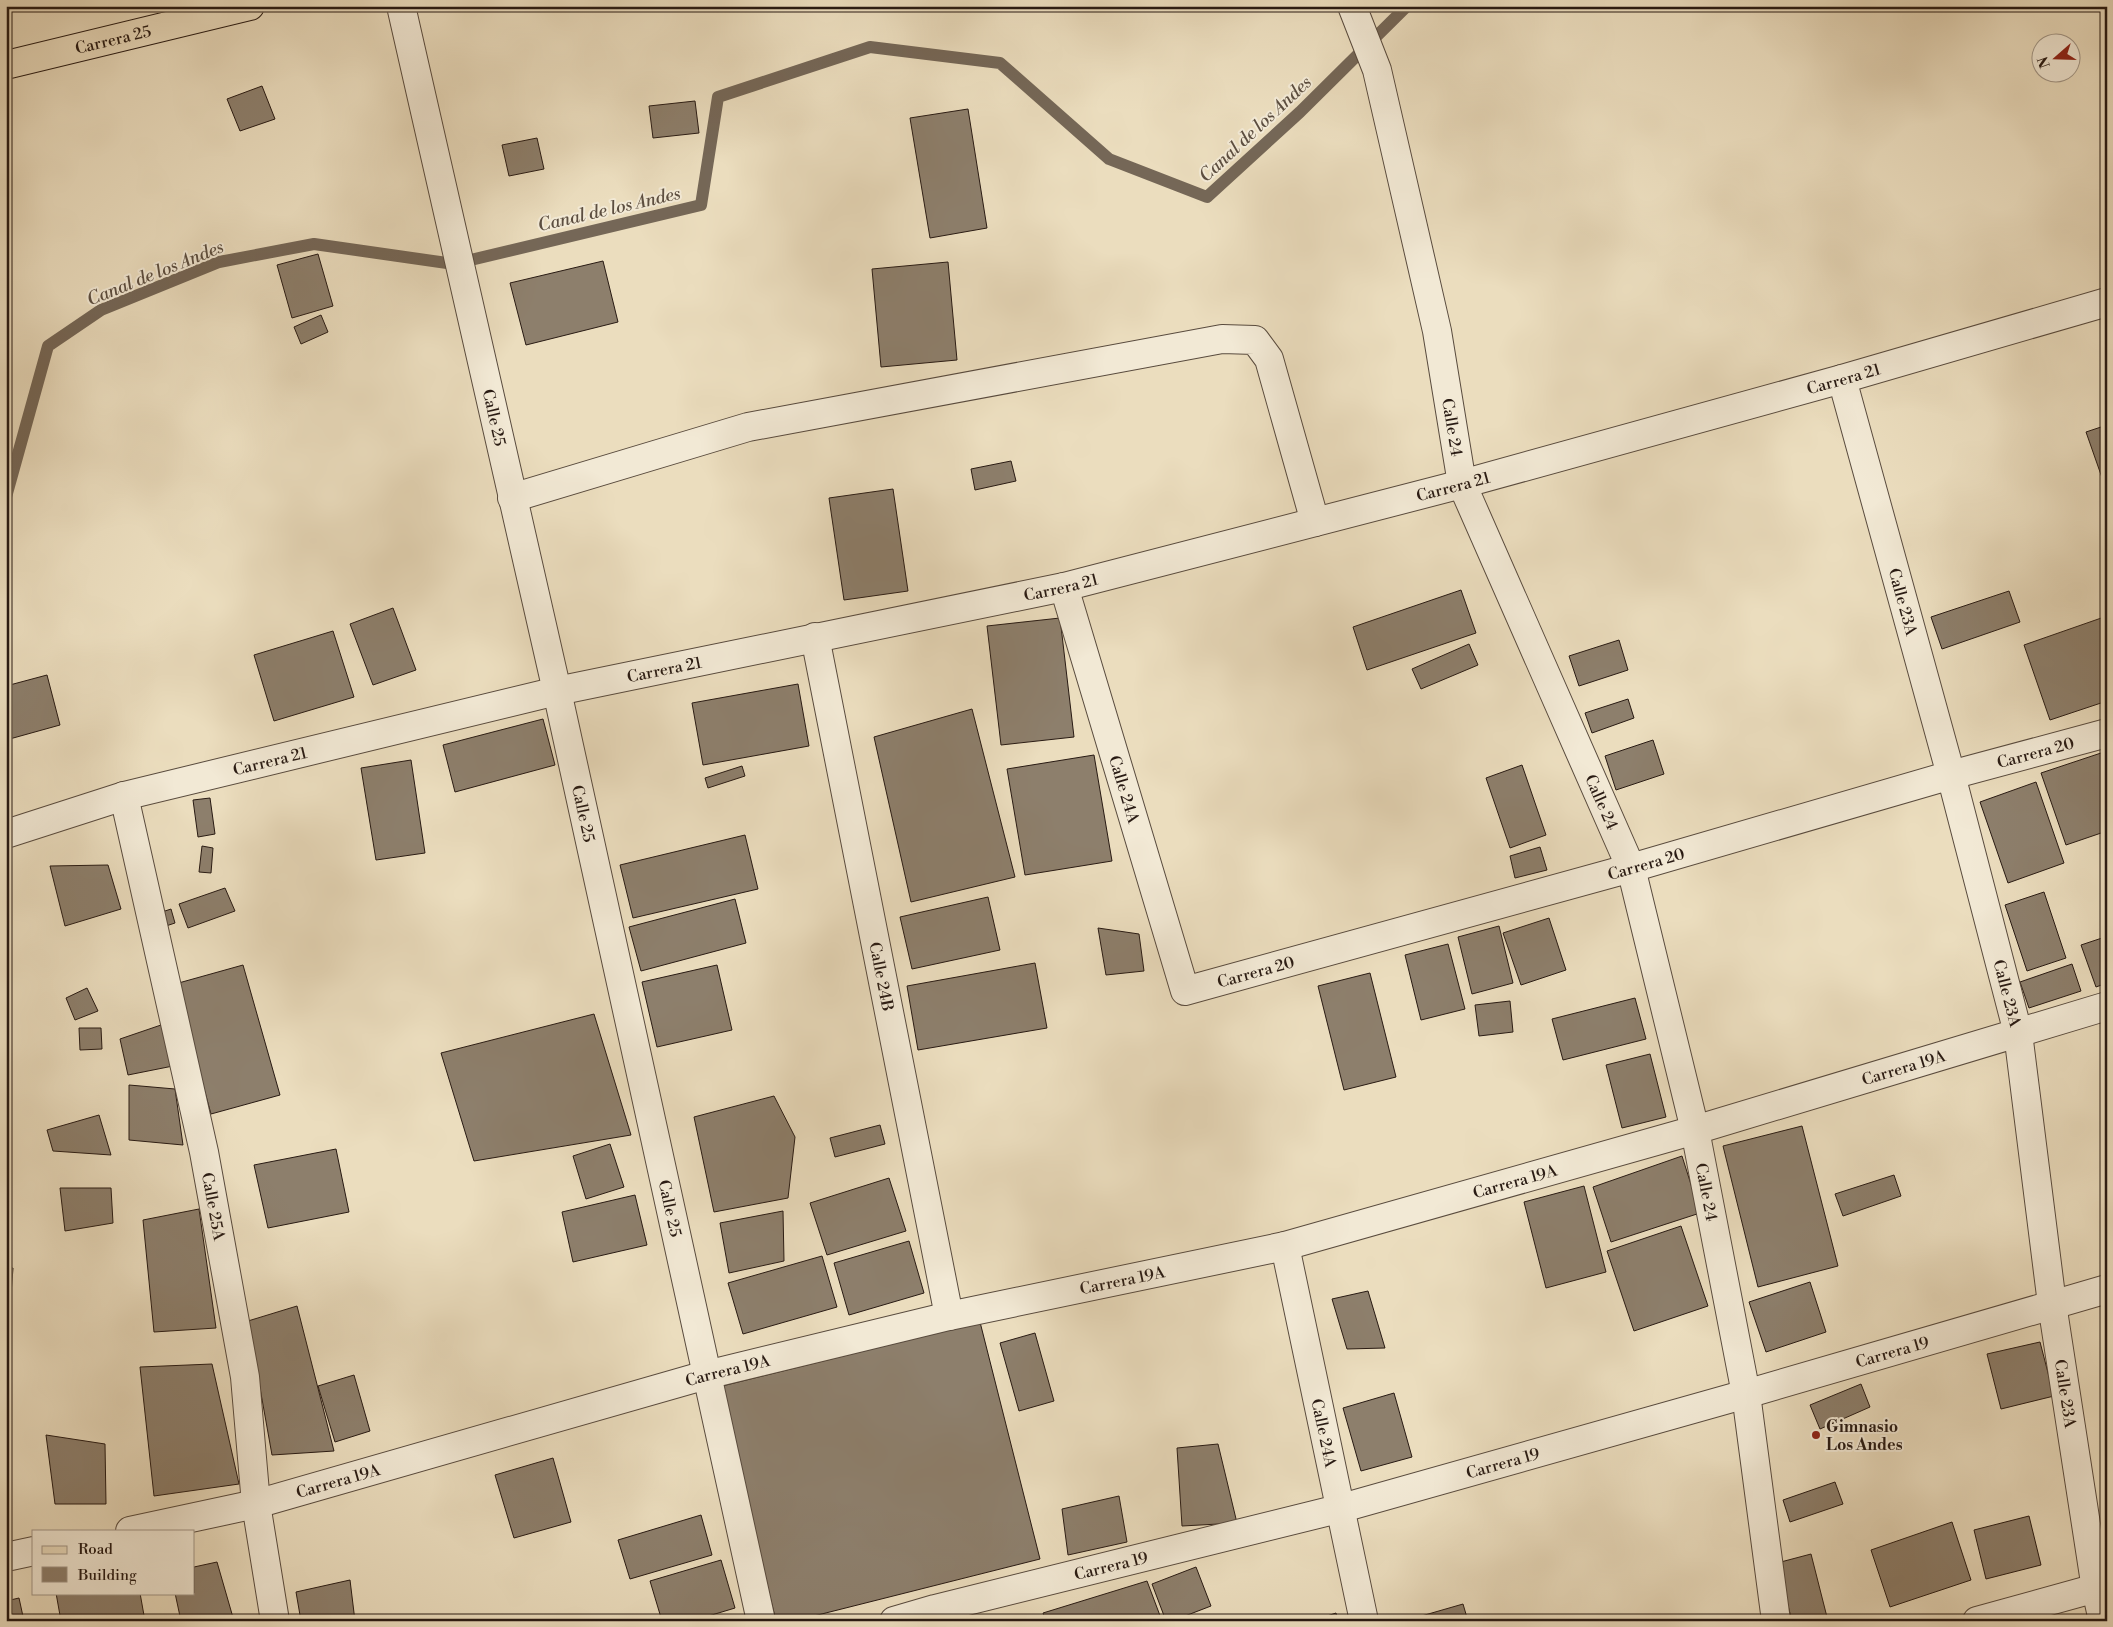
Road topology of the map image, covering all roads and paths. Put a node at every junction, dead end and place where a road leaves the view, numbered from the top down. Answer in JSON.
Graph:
{"nodes":[{"id":1,"x":401,"y":6,"type":"edge"},
{"id":2,"x":1352,"y":6,"type":"edge"},
{"id":3,"x":237,"y":8,"type":"edge"},
{"id":4,"x":6,"y":65,"type":"edge"},
{"id":5,"x":2107,"y":302,"type":"edge"},
{"id":6,"x":1842,"y":379,"type":"junction"},
{"id":7,"x":1462,"y":484,"type":"junction"},
{"id":8,"x":512,"y":498,"type":"junction"},
{"id":9,"x":1315,"y":522,"type":"junction"},
{"id":10,"x":1064,"y":587,"type":"junction"},
{"id":11,"x":815,"y":637,"type":"junction"},
{"id":12,"x":557,"y":691,"type":"junction"},
{"id":13,"x":2107,"y":733,"type":"edge"},
{"id":14,"x":1951,"y":775,"type":"junction"},
{"id":15,"x":124,"y":796,"type":"junction"},
{"id":16,"x":6,"y":834,"type":"edge"},
{"id":17,"x":1631,"y":868,"type":"junction"},
{"id":18,"x":1185,"y":991,"type":"joint"},
{"id":19,"x":2107,"y":1006,"type":"edge"},
{"id":20,"x":2018,"y":1033,"type":"junction"},
{"id":21,"x":1695,"y":1130,"type":"junction"},
{"id":22,"x":1286,"y":1246,"type":"junction"},
{"id":23,"x":2107,"y":1289,"type":"edge"},
{"id":24,"x":2052,"y":1304,"type":"junction"},
{"id":25,"x":949,"y":1316,"type":"junction"},
{"id":26,"x":706,"y":1375,"type":"junction"},
{"id":27,"x":1746,"y":1394,"type":"junction"},
{"id":28,"x":256,"y":1504,"type":"junction"},
{"id":29,"x":1342,"y":1508,"type":"junction"},
{"id":30,"x":135,"y":1530,"type":"edge"},
{"id":31,"x":32,"y":1551,"type":"edge"},
{"id":32,"x":6,"y":1557,"type":"edge"},
{"id":33,"x":2101,"y":1587,"type":"edge"},
{"id":34,"x":936,"y":1615,"type":"edge"},
{"id":35,"x":275,"y":1621,"type":"edge"},
{"id":36,"x":761,"y":1621,"type":"edge"},
{"id":37,"x":894,"y":1621,"type":"edge"},
{"id":38,"x":1364,"y":1621,"type":"edge"},
{"id":39,"x":1776,"y":1621,"type":"edge"},
{"id":40,"x":1977,"y":1621,"type":"edge"},
{"id":41,"x":2103,"y":1621,"type":"edge"}],
"edges":[{"from":1,"to":8,"type":"street","name":"Calle 25"},
{"from":2,"to":7,"type":"street","name":"Calle 24"},
{"from":3,"to":4,"type":"main road","name":"Carrera 25"},
{"from":5,"to":6,"type":"street","name":"Carrera 21"},
{"from":6,"to":7,"type":"street","name":"Carrera 21"},
{"from":6,"to":14,"type":"street","name":"Calle 23A"},
{"from":7,"to":9,"type":"street","name":"Carrera 21"},
{"from":7,"to":17,"type":"street","name":"Calle 24"},
{"from":8,"to":9,"type":"street"},
{"from":8,"to":12,"type":"street","name":"Calle 25"},
{"from":9,"to":10,"type":"street","name":"Carrera 21"},
{"from":10,"to":11,"type":"street","name":"Carrera 21"},
{"from":10,"to":18,"type":"street","name":"Calle 24A"},
{"from":11,"to":12,"type":"street","name":"Carrera 21"},
{"from":11,"to":25,"type":"street","name":"Calle 24B"},
{"from":12,"to":15,"type":"street","name":"Carrera 21"},
{"from":12,"to":26,"type":"street","name":"Calle 25"},
{"from":13,"to":14,"type":"street","name":"Carrera 20"},
{"from":14,"to":17,"type":"street","name":"Carrera 20"},
{"from":14,"to":20,"type":"street","name":"Calle 23A"},
{"from":15,"to":16,"type":"street","name":"Carrera 21"},
{"from":15,"to":28,"type":"street","name":"Calle 25A"},
{"from":17,"to":18,"type":"street","name":"Carrera 20"},
{"from":17,"to":21,"type":"street","name":"Calle 24"},
{"from":19,"to":20,"type":"street","name":"Carrera 19A"},
{"from":20,"to":21,"type":"street","name":"Carrera 19A"},
{"from":20,"to":24,"type":"street","name":"Calle 23A"},
{"from":21,"to":22,"type":"street","name":"Carrera 19A"},
{"from":21,"to":27,"type":"street","name":"Calle 24"},
{"from":22,"to":25,"type":"street","name":"Carrera 19A"},
{"from":22,"to":29,"type":"street","name":"Calle 24A"},
{"from":23,"to":24,"type":"street","name":"Carrera 19"},
{"from":24,"to":27,"type":"street","name":"Carrera 19"},
{"from":24,"to":33,"type":"street","name":"Calle 23A"},
{"from":25,"to":26,"type":"street","name":"Carrera 19A"},
{"from":26,"to":28,"type":"street","name":"Carrera 19A"},
{"from":26,"to":36,"type":"street","name":"Calle 25"},
{"from":27,"to":29,"type":"street","name":"Carrera 19"},
{"from":27,"to":39,"type":"street","name":"Calle 24"},
{"from":28,"to":30,"type":"street","name":"Carrera 19A"},
{"from":28,"to":35,"type":"street","name":"Calle 25A"},
{"from":29,"to":34,"type":"street","name":"Carrera 19"},
{"from":29,"to":38,"type":"street","name":"Calle 24A"},
{"from":31,"to":32,"type":"street"},
{"from":33,"to":40,"type":"street"},
{"from":33,"to":41,"type":"street","name":"Calle 23A"},
{"from":34,"to":37,"type":"street","name":"Carrera 19"}]}
